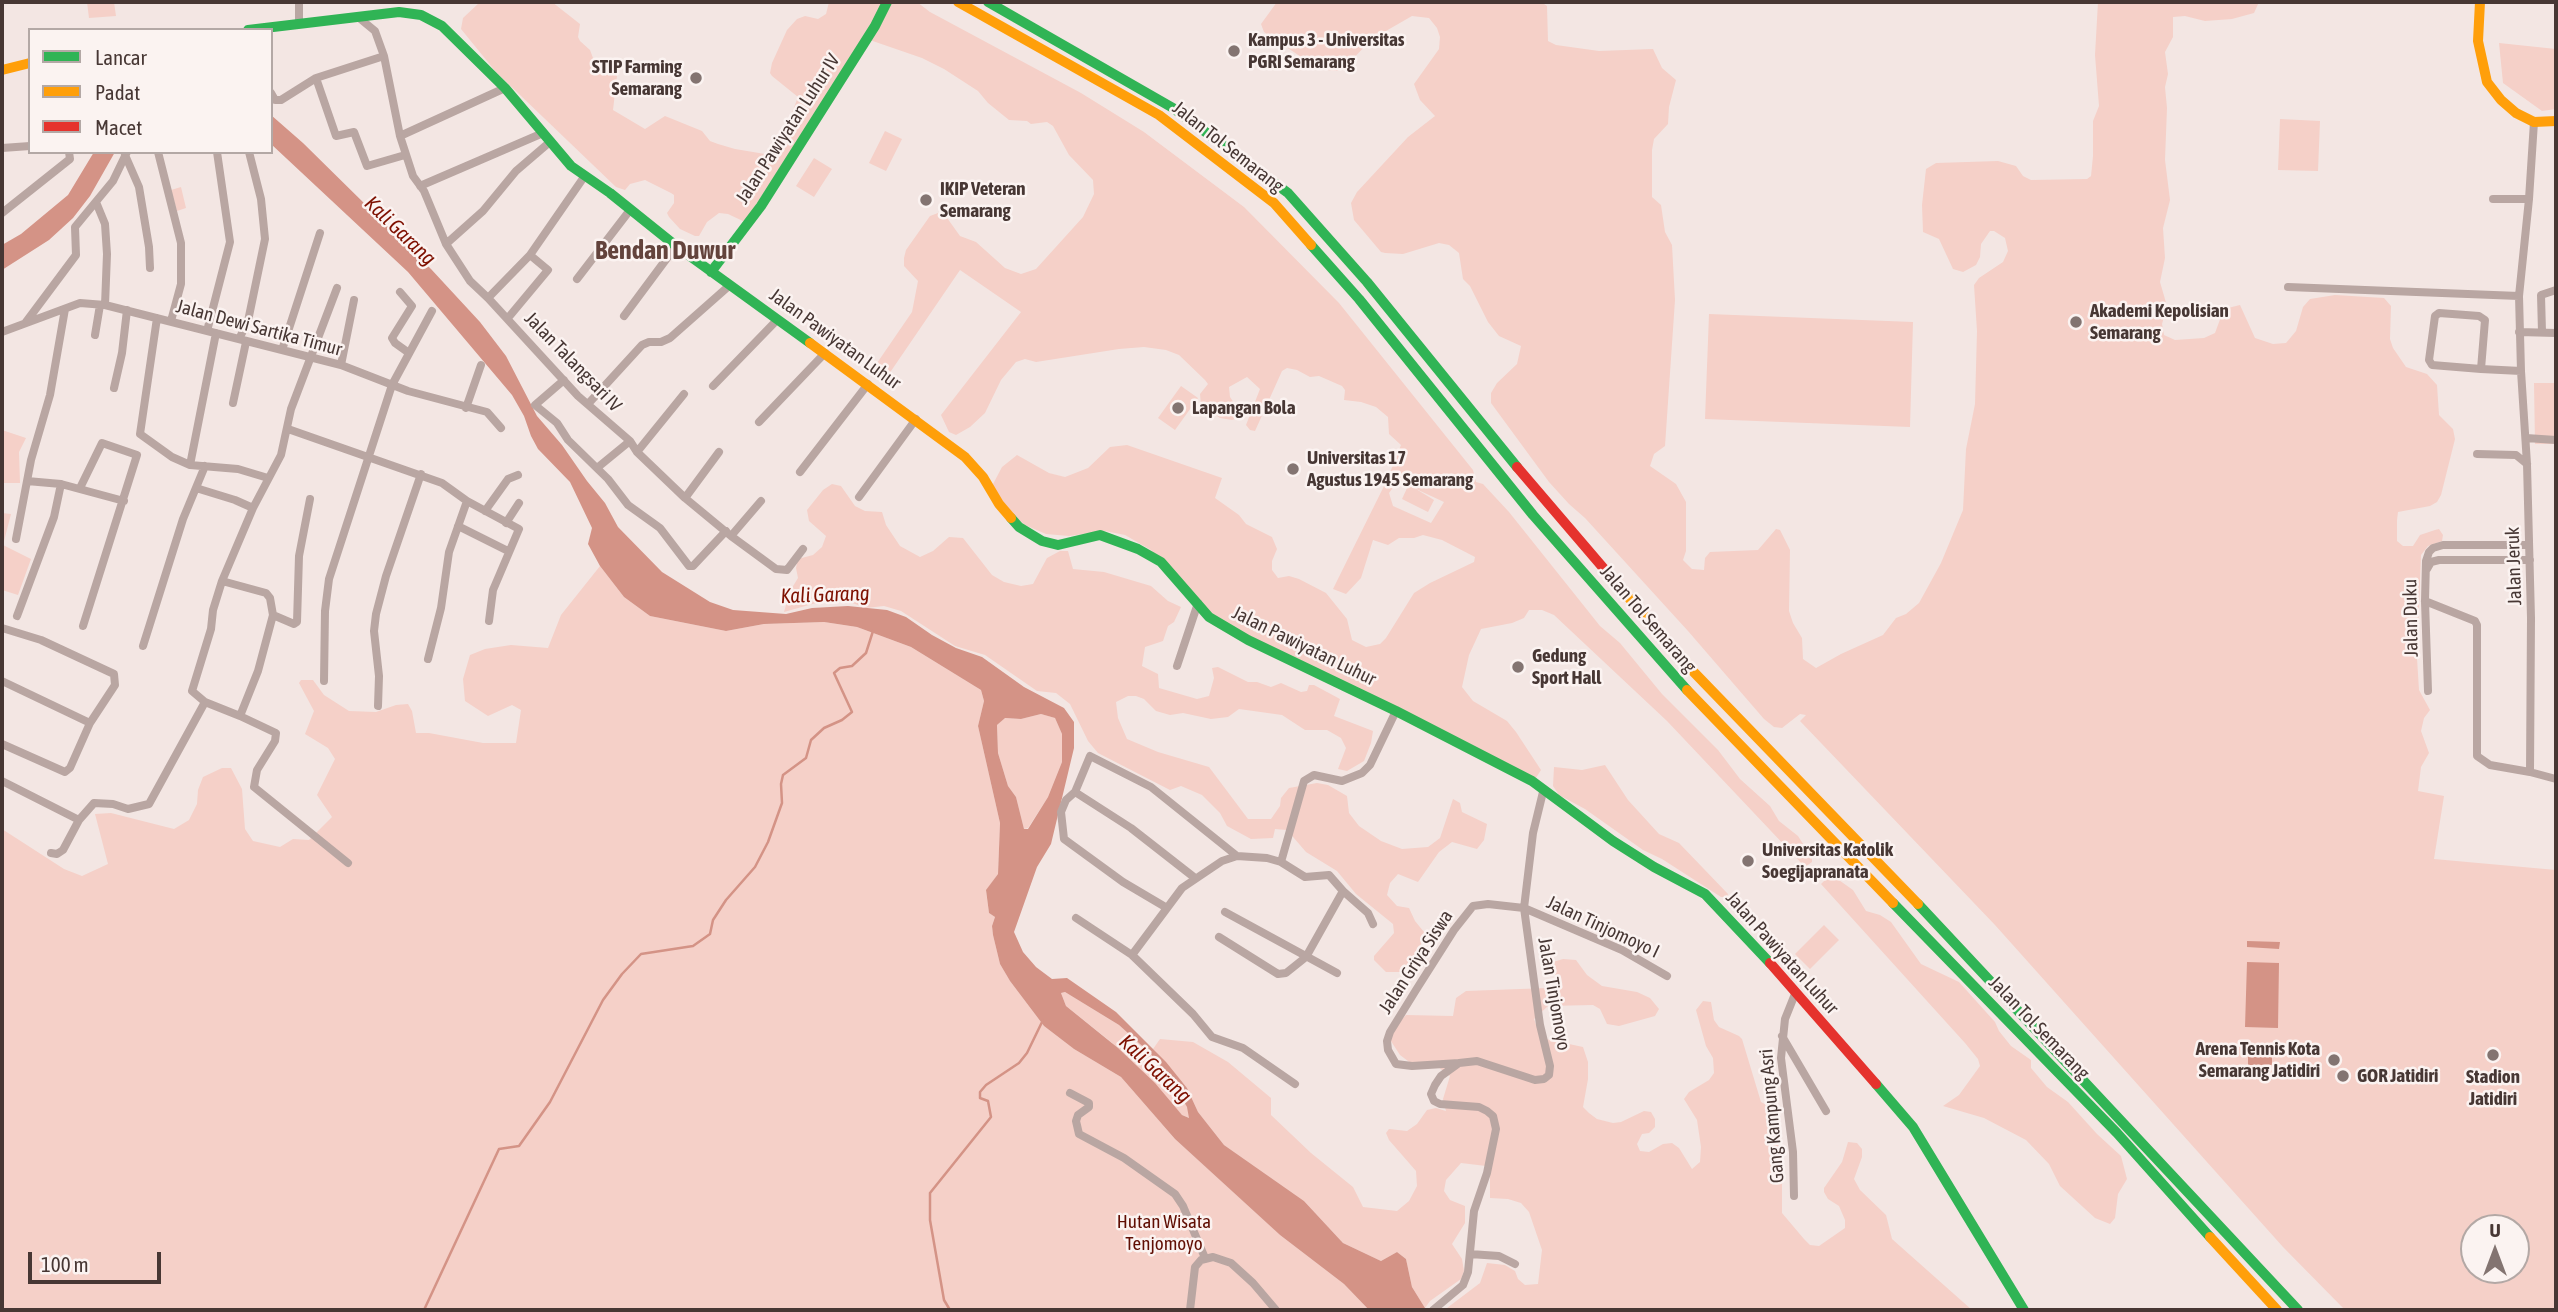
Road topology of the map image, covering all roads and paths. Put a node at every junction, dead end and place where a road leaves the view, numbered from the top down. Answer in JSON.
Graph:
{"nodes":[{"id":1,"x":299,"y":2,"type":"edge"},
{"id":2,"x":887,"y":2,"type":"edge"},
{"id":3,"x":958,"y":2,"type":"edge"},
{"id":4,"x":988,"y":2,"type":"edge"},
{"id":5,"x":2480,"y":2,"type":"edge"},
{"id":6,"x":380,"y":14,"type":"junction"},
{"id":7,"x":358,"y":17,"type":"junction"},
{"id":8,"x":299,"y":24,"type":"junction"},
{"id":9,"x":265,"y":28,"type":"edge"},
{"id":10,"x":375,"y":31,"type":"junction"},
{"id":11,"x":384,"y":57,"type":"junction"},
{"id":12,"x":28,"y":64,"type":"edge"},
{"id":13,"x":2,"y":70,"type":"edge"},
{"id":14,"x":316,"y":78,"type":"junction"},
{"id":15,"x":505,"y":88,"type":"junction"},
{"id":16,"x":273,"y":96,"type":"edge"},
{"id":17,"x":2556,"y":121,"type":"edge"},
{"id":18,"x":2534,"y":122,"type":"junction"},
{"id":19,"x":401,"y":136,"type":"junction"},
{"id":20,"x":547,"y":136,"type":"junction"},
{"id":21,"x":28,"y":146,"type":"edge"},
{"id":22,"x":2,"y":148,"type":"edge"},
{"id":23,"x":70,"y":154,"type":"edge"},
{"id":24,"x":126,"y":154,"type":"edge"},
{"id":25,"x":159,"y":154,"type":"edge"},
{"id":26,"x":217,"y":154,"type":"edge"},
{"id":27,"x":250,"y":154,"type":"edge"},
{"id":28,"x":405,"y":155,"type":"junction"},
{"id":29,"x":584,"y":177,"type":"junction"},
{"id":30,"x":422,"y":188,"type":"junction"},
{"id":31,"x":2493,"y":199,"type":"dead end"},
{"id":32,"x":2529,"y":200,"type":"junction"},
{"id":33,"x":96,"y":202,"type":"junction"},
{"id":34,"x":630,"y":210,"type":"junction"},
{"id":35,"x":2,"y":213,"type":"edge"},
{"id":36,"x":320,"y":233,"type":"dead end"},
{"id":37,"x":446,"y":244,"type":"junction"},
{"id":38,"x":676,"y":246,"type":"junction"},
{"id":39,"x":530,"y":255,"type":"junction"},
{"id":40,"x":150,"y":268,"type":"dead end"},
{"id":41,"x":711,"y":272,"type":"junction"},
{"id":42,"x":577,"y":279,"type":"dead end"},
{"id":43,"x":730,"y":285,"type":"junction"},
{"id":44,"x":2288,"y":287,"type":"dead end"},
{"id":45,"x":337,"y":288,"type":"dead end"},
{"id":46,"x":2556,"y":290,"type":"edge"},
{"id":47,"x":400,"y":292,"type":"dead end"},
{"id":48,"x":2519,"y":296,"type":"junction"},
{"id":49,"x":488,"y":298,"type":"junction"},
{"id":50,"x":354,"y":300,"type":"dead end"},
{"id":51,"x":102,"y":305,"type":"junction"},
{"id":52,"x":65,"y":309,"type":"junction"},
{"id":53,"x":127,"y":310,"type":"junction"},
{"id":54,"x":432,"y":311,"type":"dead end"},
{"id":55,"x":624,"y":316,"type":"dead end"},
{"id":56,"x":157,"y":318,"type":"junction"},
{"id":57,"x":508,"y":318,"type":"junction"},
{"id":58,"x":777,"y":320,"type":"junction"},
{"id":59,"x":171,"y":321,"type":"junction"},
{"id":60,"x":26,"y":323,"type":"junction"},
{"id":61,"x":2,"y":332,"type":"edge"},
{"id":62,"x":211,"y":332,"type":"junction"},
{"id":63,"x":2519,"y":332,"type":"junction"},
{"id":64,"x":2542,"y":332,"type":"junction"},
{"id":65,"x":2556,"y":332,"type":"edge"},
{"id":66,"x":95,"y":335,"type":"dead end"},
{"id":67,"x":243,"y":341,"type":"junction"},
{"id":68,"x":282,"y":351,"type":"junction"},
{"id":69,"x":409,"y":352,"type":"junction"},
{"id":70,"x":825,"y":353,"type":"junction"},
{"id":71,"x":310,"y":359,"type":"junction"},
{"id":72,"x":341,"y":365,"type":"junction"},
{"id":73,"x":481,"y":365,"type":"dead end"},
{"id":74,"x":2481,"y":369,"type":"junction"},
{"id":75,"x":2522,"y":372,"type":"junction"},
{"id":76,"x":564,"y":380,"type":"junction"},
{"id":77,"x":868,"y":384,"type":"junction"},
{"id":78,"x":392,"y":385,"type":"junction"},
{"id":79,"x":713,"y":386,"type":"dead end"},
{"id":80,"x":114,"y":388,"type":"dead end"},
{"id":81,"x":684,"y":394,"type":"dead end"},
{"id":82,"x":233,"y":403,"type":"dead end"},
{"id":83,"x":588,"y":404,"type":"junction"},
{"id":84,"x":466,"y":408,"type":"junction"},
{"id":85,"x":916,"y":419,"type":"junction"},
{"id":86,"x":759,"y":422,"type":"dead end"},
{"id":87,"x":501,"y":428,"type":"dead end"},
{"id":88,"x":288,"y":429,"type":"junction"},
{"id":89,"x":2526,"y":438,"type":"junction"},
{"id":90,"x":2556,"y":440,"type":"edge"},
{"id":91,"x":630,"y":442,"type":"junction"},
{"id":92,"x":637,"y":452,"type":"junction"},
{"id":93,"x":719,"y":452,"type":"dead end"},
{"id":94,"x":2477,"y":454,"type":"dead end"},
{"id":95,"x":368,"y":457,"type":"junction"},
{"id":96,"x":2527,"y":464,"type":"junction"},
{"id":97,"x":190,"y":465,"type":"junction"},
{"id":98,"x":205,"y":466,"type":"junction"},
{"id":99,"x":597,"y":468,"type":"junction"},
{"id":100,"x":800,"y":472,"type":"dead end"},
{"id":101,"x":421,"y":474,"type":"junction"},
{"id":102,"x":518,"y":475,"type":"dead end"},
{"id":103,"x":268,"y":478,"type":"junction"},
{"id":104,"x":27,"y":481,"type":"junction"},
{"id":105,"x":61,"y":484,"type":"junction"},
{"id":106,"x":80,"y":488,"type":"junction"},
{"id":107,"x":196,"y":488,"type":"junction"},
{"id":108,"x":859,"y":497,"type":"dead end"},
{"id":109,"x":685,"y":498,"type":"junction"},
{"id":110,"x":310,"y":499,"type":"dead end"},
{"id":111,"x":124,"y":501,"type":"junction"},
{"id":112,"x":467,"y":501,"type":"junction"},
{"id":113,"x":761,"y":501,"type":"dead end"},
{"id":114,"x":519,"y":503,"type":"dead end"},
{"id":115,"x":253,"y":508,"type":"junction"},
{"id":116,"x":485,"y":511,"type":"junction"},
{"id":117,"x":506,"y":523,"type":"junction"},
{"id":118,"x":457,"y":526,"type":"junction"},
{"id":119,"x":728,"y":533,"type":"junction"},
{"id":120,"x":16,"y":540,"type":"dead end"},
{"id":121,"x":2529,"y":545,"type":"junction"},
{"id":122,"x":803,"y":549,"type":"dead end"},
{"id":123,"x":508,"y":551,"type":"junction"},
{"id":124,"x":2530,"y":560,"type":"junction"},
{"id":125,"x":2426,"y":572,"type":"junction"},
{"id":126,"x":222,"y":581,"type":"junction"},
{"id":127,"x":2425,"y":601,"type":"junction"},
{"id":128,"x":1198,"y":603,"type":"junction"},
{"id":129,"x":273,"y":615,"type":"junction"},
{"id":130,"x":17,"y":616,"type":"dead end"},
{"id":131,"x":489,"y":621,"type":"dead end"},
{"id":132,"x":83,"y":626,"type":"dead end"},
{"id":133,"x":2,"y":628,"type":"edge"},
{"id":134,"x":142,"y":646,"type":"dead end"},
{"id":135,"x":428,"y":659,"type":"dead end"},
{"id":136,"x":1177,"y":666,"type":"dead end"},
{"id":137,"x":2,"y":681,"type":"edge"},
{"id":138,"x":324,"y":681,"type":"dead end"},
{"id":139,"x":2428,"y":691,"type":"dead end"},
{"id":140,"x":205,"y":702,"type":"junction"},
{"id":141,"x":378,"y":706,"type":"dead end"},
{"id":142,"x":1396,"y":710,"type":"junction"},
{"id":143,"x":240,"y":716,"type":"junction"},
{"id":144,"x":90,"y":723,"type":"junction"},
{"id":145,"x":2,"y":744,"type":"edge"},
{"id":146,"x":2530,"y":772,"type":"junction"},
{"id":147,"x":2556,"y":779,"type":"edge"},
{"id":148,"x":2,"y":780,"type":"edge"},
{"id":149,"x":1075,"y":792,"type":"junction"},
{"id":150,"x":1543,"y":792,"type":"junction"},
{"id":151,"x":79,"y":820,"type":"junction"},
{"id":152,"x":51,"y":853,"type":"dead end"},
{"id":153,"x":1237,"y":856,"type":"junction"},
{"id":154,"x":1281,"y":862,"type":"junction"},
{"id":155,"x":348,"y":863,"type":"dead end"},
{"id":156,"x":1195,"y":878,"type":"junction"},
{"id":157,"x":1343,"y":891,"type":"junction"},
{"id":158,"x":1167,"y":908,"type":"junction"},
{"id":159,"x":1524,"y":908,"type":"junction"},
{"id":160,"x":1225,"y":912,"type":"dead end"},
{"id":161,"x":1076,"y":918,"type":"dead end"},
{"id":162,"x":1373,"y":924,"type":"dead end"},
{"id":163,"x":1219,"y":937,"type":"dead end"},
{"id":164,"x":1132,"y":955,"type":"junction"},
{"id":165,"x":1306,"y":957,"type":"junction"},
{"id":166,"x":1337,"y":973,"type":"dead end"},
{"id":167,"x":1667,"y":976,"type":"dead end"},
{"id":168,"x":1795,"y":994,"type":"junction"},
{"id":169,"x":1782,"y":1036,"type":"junction"},
{"id":170,"x":1459,"y":1063,"type":"junction"},
{"id":171,"x":1295,"y":1084,"type":"dead end"},
{"id":172,"x":1070,"y":1093,"type":"dead end"},
{"id":173,"x":1826,"y":1111,"type":"dead end"},
{"id":174,"x":1794,"y":1196,"type":"dead end"},
{"id":175,"x":1470,"y":1254,"type":"junction"},
{"id":176,"x":1205,"y":1258,"type":"junction"},
{"id":177,"x":1515,"y":1264,"type":"dead end"},
{"id":178,"x":1190,"y":1310,"type":"edge"},
{"id":179,"x":1276,"y":1310,"type":"edge"},
{"id":180,"x":1433,"y":1310,"type":"edge"},
{"id":181,"x":2024,"y":1310,"type":"edge"},
{"id":182,"x":2277,"y":1310,"type":"edge"},
{"id":183,"x":2298,"y":1310,"type":"edge"}],
"edges":[{"from":1,"to":8,"type":"street"},
{"from":2,"to":41,"type":"main road","name":"Jalan Pawiyatan Luhur IV"},
{"from":3,"to":182,"type":"main road","name":"Jalan Tol Semarang"},
{"from":4,"to":183,"type":"main road","name":"Jalan Tol Semarang"},
{"from":5,"to":18,"type":"main road"},
{"from":6,"to":7,"type":"main road","name":"Jalan Pawiyatan Luhur"},
{"from":6,"to":10,"type":"street"},
{"from":6,"to":15,"type":"main road","name":"Jalan Pawiyatan Luhur"},
{"from":7,"to":8,"type":"main road","name":"Jalan Pawiyatan Luhur"},
{"from":7,"to":10,"type":"street"},
{"from":8,"to":9,"type":"main road","name":"Jalan Pawiyatan Luhur"},
{"from":10,"to":11,"type":"street","name":"Jalan Talangsari IV"},
{"from":11,"to":14,"type":"street"},
{"from":11,"to":19,"type":"street","name":"Jalan Talangsari IV"},
{"from":12,"to":13,"type":"main road"},
{"from":14,"to":16,"type":"street"},
{"from":14,"to":28,"type":"street"},
{"from":15,"to":19,"type":"street"},
{"from":15,"to":20,"type":"main road","name":"Jalan Pawiyatan Luhur"},
{"from":17,"to":18,"type":"main road"},
{"from":18,"to":32,"type":"street","name":"Jalan Jeruk"},
{"from":19,"to":28,"type":"street","name":"Jalan Talangsari IV"},
{"from":20,"to":29,"type":"main road","name":"Jalan Pawiyatan Luhur"},
{"from":20,"to":30,"type":"street"},
{"from":20,"to":37,"type":"street"},
{"from":21,"to":22,"type":"street"},
{"from":23,"to":35,"type":"street"},
{"from":24,"to":33,"type":"street"},
{"from":24,"to":40,"type":"street"},
{"from":25,"to":59,"type":"street"},
{"from":26,"to":62,"type":"street"},
{"from":27,"to":67,"type":"street"},
{"from":28,"to":30,"type":"street","name":"Jalan Talangsari IV"},
{"from":29,"to":34,"type":"main road","name":"Jalan Pawiyatan Luhur"},
{"from":29,"to":39,"type":"street"},
{"from":30,"to":37,"type":"street","name":"Jalan Talangsari IV"},
{"from":31,"to":32,"type":"street"},
{"from":32,"to":48,"type":"street","name":"Jalan Jeruk"},
{"from":33,"to":51,"type":"street"},
{"from":33,"to":60,"type":"street"},
{"from":34,"to":38,"type":"main road","name":"Jalan Pawiyatan Luhur"},
{"from":34,"to":42,"type":"street"},
{"from":36,"to":68,"type":"street"},
{"from":37,"to":49,"type":"street","name":"Jalan Talangsari IV"},
{"from":38,"to":41,"type":"main road","name":"Jalan Pawiyatan Luhur"},
{"from":38,"to":55,"type":"street"},
{"from":39,"to":49,"type":"street"},
{"from":39,"to":57,"type":"street"},
{"from":41,"to":43,"type":"main road","name":"Jalan Pawiyatan Luhur"},
{"from":43,"to":58,"type":"main road","name":"Jalan Pawiyatan Luhur"},
{"from":43,"to":83,"type":"street"},
{"from":44,"to":48,"type":"street"},
{"from":45,"to":71,"type":"street"},
{"from":46,"to":64,"type":"street"},
{"from":47,"to":69,"type":"street"},
{"from":48,"to":63,"type":"street","name":"Jalan Jeruk"},
{"from":49,"to":57,"type":"street","name":"Jalan Talangsari IV"},
{"from":50,"to":72,"type":"street"},
{"from":51,"to":52,"type":"street","name":"Jalan Dewi Sartika Timur"},
{"from":51,"to":53,"type":"street","name":"Jalan Dewi Sartika Timur"},
{"from":51,"to":66,"type":"street"},
{"from":52,"to":60,"type":"street","name":"Jalan Dewi Sartika Timur"},
{"from":52,"to":104,"type":"street"},
{"from":53,"to":56,"type":"street","name":"Jalan Dewi Sartika Timur"},
{"from":53,"to":80,"type":"street"},
{"from":54,"to":69,"type":"street"},
{"from":56,"to":59,"type":"street","name":"Jalan Dewi Sartika Timur"},
{"from":56,"to":97,"type":"street"},
{"from":57,"to":76,"type":"street","name":"Jalan Talangsari IV"},
{"from":58,"to":70,"type":"main road","name":"Jalan Pawiyatan Luhur"},
{"from":58,"to":79,"type":"street"},
{"from":59,"to":62,"type":"street","name":"Jalan Dewi Sartika Timur"},
{"from":60,"to":61,"type":"street","name":"Jalan Dewi Sartika Timur"},
{"from":62,"to":67,"type":"street","name":"Jalan Dewi Sartika Timur"},
{"from":62,"to":97,"type":"street"},
{"from":63,"to":64,"type":"street"},
{"from":63,"to":75,"type":"street","name":"Jalan Jeruk"},
{"from":64,"to":65,"type":"street"},
{"from":67,"to":68,"type":"street","name":"Jalan Dewi Sartika Timur"},
{"from":67,"to":82,"type":"street"},
{"from":68,"to":71,"type":"street","name":"Jalan Dewi Sartika Timur"},
{"from":69,"to":78,"type":"street"},
{"from":70,"to":77,"type":"main road","name":"Jalan Pawiyatan Luhur"},
{"from":70,"to":86,"type":"street"},
{"from":71,"to":72,"type":"street","name":"Jalan Dewi Sartika Timur"},
{"from":71,"to":88,"type":"street"},
{"from":72,"to":78,"type":"street","name":"Jalan Dewi Sartika Timur"},
{"from":73,"to":84,"type":"street"},
{"from":74,"to":74,"type":"street"},
{"from":74,"to":75,"type":"street"},
{"from":75,"to":89,"type":"street","name":"Jalan Jeruk"},
{"from":76,"to":83,"type":"street","name":"Jalan Talangsari IV"},
{"from":76,"to":99,"type":"street"},
{"from":77,"to":85,"type":"main road","name":"Jalan Pawiyatan Luhur"},
{"from":77,"to":100,"type":"street"},
{"from":78,"to":84,"type":"street","name":"Jalan Dewi Sartika Timur"},
{"from":78,"to":95,"type":"street"},
{"from":81,"to":92,"type":"street"},
{"from":83,"to":91,"type":"street","name":"Jalan Talangsari IV"},
{"from":84,"to":87,"type":"street","name":"Jalan Dewi Sartika Timur"},
{"from":85,"to":108,"type":"street"},
{"from":85,"to":128,"type":"main road","name":"Jalan Pawiyatan Luhur"},
{"from":88,"to":95,"type":"street"},
{"from":88,"to":103,"type":"street"},
{"from":89,"to":90,"type":"street"},
{"from":89,"to":96,"type":"street","name":"Jalan Jeruk"},
{"from":91,"to":92,"type":"street","name":"Jalan Talangsari IV"},
{"from":91,"to":99,"type":"street"},
{"from":92,"to":109,"type":"street","name":"Jalan Talangsari IV"},
{"from":93,"to":109,"type":"street"},
{"from":94,"to":96,"type":"street"},
{"from":95,"to":101,"type":"street"},
{"from":95,"to":138,"type":"street"},
{"from":96,"to":121,"type":"street","name":"Jalan Jeruk"},
{"from":97,"to":98,"type":"street"},
{"from":98,"to":103,"type":"street"},
{"from":98,"to":107,"type":"street"},
{"from":99,"to":119,"type":"street"},
{"from":101,"to":112,"type":"street"},
{"from":101,"to":141,"type":"street"},
{"from":102,"to":116,"type":"street"},
{"from":103,"to":115,"type":"street"},
{"from":104,"to":105,"type":"street"},
{"from":104,"to":120,"type":"street"},
{"from":105,"to":106,"type":"street"},
{"from":105,"to":130,"type":"street"},
{"from":106,"to":111,"type":"street"},
{"from":106,"to":111,"type":"street"},
{"from":107,"to":115,"type":"street"},
{"from":107,"to":134,"type":"street"},
{"from":109,"to":119,"type":"street","name":"Jalan Talangsari IV"},
{"from":110,"to":129,"type":"street"},
{"from":111,"to":132,"type":"street"},
{"from":112,"to":116,"type":"street"},
{"from":112,"to":118,"type":"street"},
{"from":113,"to":119,"type":"street"},
{"from":114,"to":117,"type":"street"},
{"from":115,"to":126,"type":"street"},
{"from":116,"to":117,"type":"street"},
{"from":117,"to":123,"type":"street"},
{"from":118,"to":123,"type":"street"},
{"from":118,"to":135,"type":"street"},
{"from":119,"to":122,"type":"street","name":"Jalan Talangsari IV"},
{"from":121,"to":124,"type":"street","name":"Jalan Jeruk"},
{"from":121,"to":125,"type":"street"},
{"from":123,"to":131,"type":"street"},
{"from":124,"to":125,"type":"street","name":"Jalan Duku"},
{"from":124,"to":146,"type":"street","name":"Jalan Jeruk"},
{"from":125,"to":127,"type":"street","name":"Jalan Duku"},
{"from":126,"to":129,"type":"street"},
{"from":126,"to":140,"type":"street"},
{"from":127,"to":139,"type":"street","name":"Jalan Duku"},
{"from":127,"to":146,"type":"street"},
{"from":128,"to":136,"type":"street"},
{"from":128,"to":142,"type":"main road","name":"Jalan Pawiyatan Luhur"},
{"from":129,"to":143,"type":"street"},
{"from":133,"to":144,"type":"street"},
{"from":137,"to":144,"type":"street"},
{"from":140,"to":143,"type":"street"},
{"from":140,"to":151,"type":"street"},
{"from":142,"to":150,"type":"main road","name":"Jalan Pawiyatan Luhur"},
{"from":142,"to":154,"type":"street"},
{"from":143,"to":155,"type":"street"},
{"from":144,"to":145,"type":"street"},
{"from":146,"to":147,"type":"street"},
{"from":148,"to":151,"type":"street"},
{"from":149,"to":153,"type":"street"},
{"from":149,"to":156,"type":"street"},
{"from":149,"to":158,"type":"street"},
{"from":150,"to":159,"type":"street","name":"Jalan Tinjomoyo"},
{"from":150,"to":168,"type":"main road","name":"Jalan Pawiyatan Luhur"},
{"from":151,"to":152,"type":"street"},
{"from":153,"to":154,"type":"street"},
{"from":153,"to":156,"type":"street"},
{"from":154,"to":157,"type":"street"},
{"from":156,"to":158,"type":"street"},
{"from":157,"to":162,"type":"street"},
{"from":157,"to":165,"type":"street"},
{"from":158,"to":164,"type":"street"},
{"from":159,"to":167,"type":"street","name":"Jalan Tinjomoyo I"},
{"from":159,"to":170,"type":"street","name":"Jalan Tinjomoyo"},
{"from":159,"to":170,"type":"street","name":"Jalan Griya Siswa"},
{"from":160,"to":165,"type":"street"},
{"from":161,"to":164,"type":"street"},
{"from":163,"to":165,"type":"street"},
{"from":164,"to":171,"type":"street"},
{"from":165,"to":166,"type":"street"},
{"from":168,"to":169,"type":"street","name":"Gang Kampung Asri"},
{"from":168,"to":181,"type":"main road","name":"Jalan Pawiyatan Luhur"},
{"from":169,"to":173,"type":"street"},
{"from":169,"to":174,"type":"street","name":"Gang Kampung Asri"},
{"from":170,"to":175,"type":"street"},
{"from":172,"to":176,"type":"street"},
{"from":175,"to":177,"type":"street"},
{"from":175,"to":180,"type":"street"},
{"from":176,"to":178,"type":"street"},
{"from":176,"to":179,"type":"street"}]}
